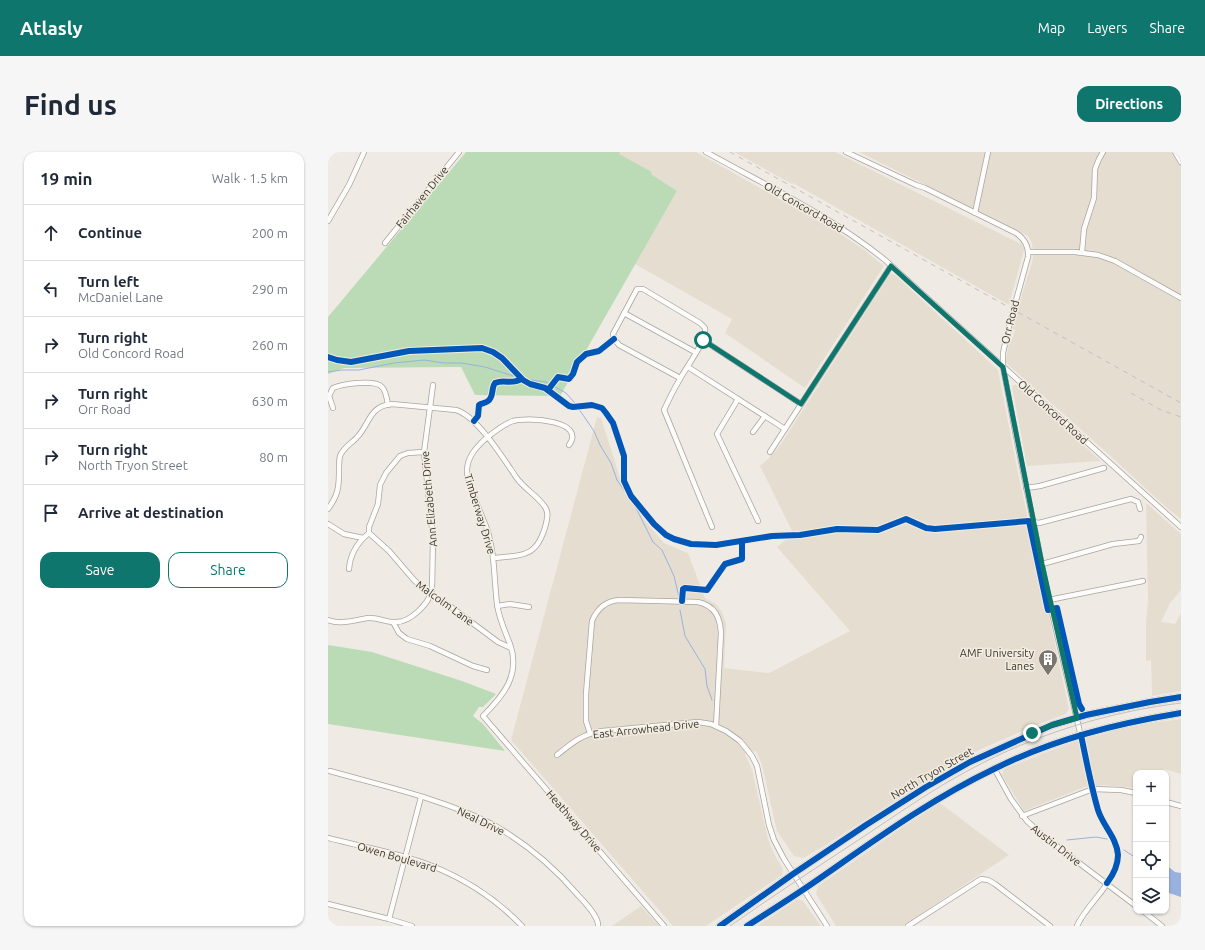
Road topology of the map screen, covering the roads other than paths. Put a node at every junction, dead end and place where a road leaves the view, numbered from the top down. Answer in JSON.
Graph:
{"nodes":[{"id":1,"x":364,"y":152,"type":"edge"},
{"id":2,"x":459,"y":152,"type":"edge"},
{"id":3,"x":706,"y":152,"type":"edge"},
{"id":4,"x":846,"y":152,"type":"edge"},
{"id":5,"x":988,"y":152,"type":"edge"},
{"id":6,"x":1102,"y":152,"type":"edge"},
{"id":7,"x":1175,"y":152,"type":"edge"},
{"id":8,"x":1181,"y":162,"type":"edge"},
{"id":9,"x":975,"y":213,"type":"junction"},
{"id":10,"x":328,"y":221,"type":"edge"},
{"id":11,"x":385,"y":243,"type":"dead end"},
{"id":12,"x":1029,"y":252,"type":"junction"},
{"id":13,"x":1082,"y":252,"type":"junction"},
{"id":14,"x":891,"y":266,"type":"junction"},
{"id":15,"x":1181,"y":298,"type":"edge"},
{"id":16,"x":624,"y":313,"type":"junction"},
{"id":17,"x":703,"y":340,"type":"junction"},
{"id":18,"x":696,"y":352,"type":"junction"},
{"id":19,"x":688,"y":367,"type":"junction"},
{"id":20,"x":1003,"y":367,"type":"junction"},
{"id":21,"x":680,"y":378,"type":"junction"},
{"id":22,"x":433,"y":385,"type":"dead end"},
{"id":23,"x":738,"y":399,"type":"junction"},
{"id":24,"x":801,"y":404,"type":"junction"},
{"id":25,"x":388,"y":405,"type":"junction"},
{"id":26,"x":430,"y":407,"type":"junction"},
{"id":27,"x":333,"y":408,"type":"dead end"},
{"id":28,"x":765,"y":416,"type":"junction"},
{"id":29,"x":785,"y":429,"type":"junction"},
{"id":30,"x":753,"y":432,"type":"dead end"},
{"id":31,"x":488,"y":438,"type":"junction"},
{"id":32,"x":569,"y":445,"type":"dead end"},
{"id":33,"x":424,"y":452,"type":"junction"},
{"id":34,"x":770,"y":452,"type":"dead end"},
{"id":35,"x":1104,"y":468,"type":"dead end"},
{"id":36,"x":1026,"y":488,"type":"junction"},
{"id":37,"x":1140,"y":508,"type":"dead end"},
{"id":38,"x":328,"y":509,"type":"edge"},
{"id":39,"x":758,"y":521,"type":"dead end"},
{"id":40,"x":1033,"y":522,"type":"junction"},
{"id":41,"x":328,"y":524,"type":"edge"},
{"id":42,"x":712,"y":527,"type":"dead end"},
{"id":43,"x":1181,"y":527,"type":"edge"},
{"id":44,"x":369,"y":533,"type":"junction"},
{"id":45,"x":1142,"y":537,"type":"dead end"},
{"id":46,"x":363,"y":538,"type":"junction"},
{"id":47,"x":493,"y":558,"type":"junction"},
{"id":48,"x":1042,"y":564,"type":"junction"},
{"id":49,"x":349,"y":569,"type":"dead end"},
{"id":50,"x":1143,"y":581,"type":"dead end"},
{"id":51,"x":431,"y":594,"type":"junction"},
{"id":52,"x":1050,"y":600,"type":"junction"},
{"id":53,"x":497,"y":606,"type":"junction"},
{"id":54,"x":529,"y":607,"type":"dead end"},
{"id":55,"x":328,"y":620,"type":"edge"},
{"id":56,"x":393,"y":622,"type":"junction"},
{"id":57,"x":511,"y":648,"type":"junction"},
{"id":58,"x":487,"y":670,"type":"dead end"},
{"id":59,"x":1181,"y":697,"type":"edge"},
{"id":60,"x":1181,"y":713,"type":"edge"},
{"id":61,"x":483,"y":716,"type":"joint"},
{"id":62,"x":1077,"y":718,"type":"junction"},
{"id":63,"x":716,"y":726,"type":"junction"},
{"id":64,"x":590,"y":733,"type":"junction"},
{"id":65,"x":1081,"y":735,"type":"junction"},
{"id":66,"x":557,"y":755,"type":"dead end"},
{"id":67,"x":994,"y":768,"type":"junction"},
{"id":68,"x":330,"y":771,"type":"dead end"},
{"id":69,"x":1093,"y":789,"type":"junction"},
{"id":70,"x":1133,"y":792,"type":"edge"},
{"id":71,"x":422,"y":797,"type":"junction"},
{"id":72,"x":1169,"y":803,"type":"edge"},
{"id":73,"x":1181,"y":806,"type":"edge"},
{"id":74,"x":1022,"y":816,"type":"junction"},
{"id":75,"x":328,"y":838,"type":"edge"},
{"id":76,"x":406,"y":858,"type":"junction"},
{"id":77,"x":793,"y":874,"type":"junction"},
{"id":78,"x":1107,"y":883,"type":"junction"},
{"id":79,"x":803,"y":889,"type":"junction"},
{"id":80,"x":328,"y":904,"type":"edge"},
{"id":81,"x":1133,"y":904,"type":"edge"},
{"id":82,"x":1147,"y":914,"type":"edge"},
{"id":83,"x":389,"y":918,"type":"junction"},
{"id":84,"x":412,"y":926,"type":"edge"},
{"id":85,"x":522,"y":926,"type":"edge"},
{"id":86,"x":598,"y":926,"type":"edge"},
{"id":87,"x":664,"y":926,"type":"edge"},
{"id":88,"x":720,"y":926,"type":"edge"},
{"id":89,"x":747,"y":926,"type":"edge"},
{"id":90,"x":827,"y":926,"type":"edge"},
{"id":91,"x":908,"y":926,"type":"edge"},
{"id":92,"x":1050,"y":926,"type":"edge"},
{"id":93,"x":1077,"y":926,"type":"edge"},
{"id":94,"x":1162,"y":926,"type":"edge"}],
"edges":[{"from":1,"to":10,"type":"street"},
{"from":2,"to":11,"type":"street","name":"Fairhaven Drive"},
{"from":3,"to":14,"type":"street","name":"Old Concord Road"},
{"from":4,"to":9,"type":"street"},
{"from":5,"to":9,"type":"street"},
{"from":6,"to":13,"type":"street"},
{"from":7,"to":8,"type":"street"},
{"from":9,"to":12,"type":"street"},
{"from":12,"to":13,"type":"street"},
{"from":12,"to":20,"type":"street","name":"Orr Road"},
{"from":13,"to":15,"type":"street"},
{"from":14,"to":20,"type":"street","name":"Old Concord Road"},
{"from":14,"to":24,"type":"street"},
{"from":16,"to":17,"type":"street"},
{"from":16,"to":18,"type":"street"},
{"from":16,"to":21,"type":"street"},
{"from":17,"to":18,"type":"street"},
{"from":17,"to":24,"type":"street"},
{"from":18,"to":19,"type":"street"},
{"from":19,"to":21,"type":"street"},
{"from":19,"to":23,"type":"street"},
{"from":20,"to":36,"type":"street","name":"Orr Road"},
{"from":20,"to":43,"type":"street","name":"Old Concord Road"},
{"from":21,"to":42,"type":"street"},
{"from":22,"to":26,"type":"street","name":"Ann Elizabeth Drive"},
{"from":23,"to":28,"type":"street"},
{"from":23,"to":39,"type":"street"},
{"from":24,"to":29,"type":"street"},
{"from":25,"to":26,"type":"street"},
{"from":25,"to":27,"type":"street"},
{"from":25,"to":38,"type":"street"},
{"from":26,"to":31,"type":"street"},
{"from":26,"to":33,"type":"street","name":"Ann Elizabeth Drive"},
{"from":28,"to":29,"type":"street"},
{"from":28,"to":30,"type":"street"},
{"from":29,"to":34,"type":"street"},
{"from":31,"to":32,"type":"street","name":"Timberway Drive"},
{"from":31,"to":47,"type":"street","name":"Timberway Drive"},
{"from":31,"to":47,"type":"street"},
{"from":33,"to":44,"type":"street"},
{"from":33,"to":51,"type":"street","name":"Ann Elizabeth Drive"},
{"from":35,"to":36,"type":"street"},
{"from":36,"to":40,"type":"street","name":"Orr Road"},
{"from":37,"to":40,"type":"street"},
{"from":40,"to":48,"type":"street","name":"Orr Road"},
{"from":41,"to":46,"type":"street"},
{"from":44,"to":46,"type":"street"},
{"from":44,"to":51,"type":"street","name":"Malcolm Lane"},
{"from":45,"to":48,"type":"street"},
{"from":46,"to":49,"type":"street"},
{"from":47,"to":53,"type":"street","name":"Timberway Drive"},
{"from":48,"to":52,"type":"street","name":"Orr Road"},
{"from":50,"to":52,"type":"street"},
{"from":51,"to":56,"type":"street"},
{"from":51,"to":57,"type":"street","name":"Malcolm Lane"},
{"from":52,"to":62,"type":"street","name":"Orr Road"},
{"from":53,"to":54,"type":"street"},
{"from":53,"to":57,"type":"street","name":"Timberway Drive"},
{"from":55,"to":56,"type":"street"},
{"from":56,"to":58,"type":"street"},
{"from":57,"to":61,"type":"street","name":"Timberway Drive"},
{"from":59,"to":62,"type":"main road","name":"North Tryon Street"},
{"from":60,"to":65,"type":"main road"},
{"from":61,"to":87,"type":"street","name":"Heathway Drive"},
{"from":62,"to":65,"type":"street","name":"Orr Road"},
{"from":62,"to":77,"type":"main road","name":"North Tryon Street"},
{"from":63,"to":64,"type":"street","name":"East Arrowhead Drive"},
{"from":63,"to":64,"type":"street"},
{"from":63,"to":77,"type":"street","name":"East Arrowhead Drive"},
{"from":64,"to":66,"type":"street","name":"East Arrowhead Drive"},
{"from":65,"to":67,"type":"main road"},
{"from":65,"to":69,"type":"street","name":"Orr Road"},
{"from":67,"to":74,"type":"street","name":"Austin Drive"},
{"from":67,"to":79,"type":"main road"},
{"from":68,"to":71,"type":"street","name":"Neal Drive"},
{"from":69,"to":70,"type":"street"},
{"from":69,"to":74,"type":"street"},
{"from":69,"to":78,"type":"street","name":"Orr Road"},
{"from":71,"to":76,"type":"street"},
{"from":71,"to":86,"type":"street","name":"Neal Drive"},
{"from":72,"to":73,"type":"street"},
{"from":74,"to":78,"type":"street","name":"Austin Drive"},
{"from":75,"to":76,"type":"street","name":"Owen Boulevard"},
{"from":76,"to":83,"type":"street"},
{"from":76,"to":85,"type":"street","name":"Owen Boulevard"},
{"from":77,"to":79,"type":"street","name":"East Arrowhead Drive"},
{"from":77,"to":88,"type":"main road","name":"North Tryon Street"},
{"from":78,"to":81,"type":"street","name":"Austin Drive"},
{"from":78,"to":93,"type":"street","name":"Orr Road"},
{"from":79,"to":89,"type":"main road"},
{"from":79,"to":90,"type":"street","name":"East Arrowhead Drive"},
{"from":80,"to":83,"type":"street"},
{"from":82,"to":94,"type":"street"},
{"from":83,"to":84,"type":"street"},
{"from":91,"to":92,"type":"street"}]}
